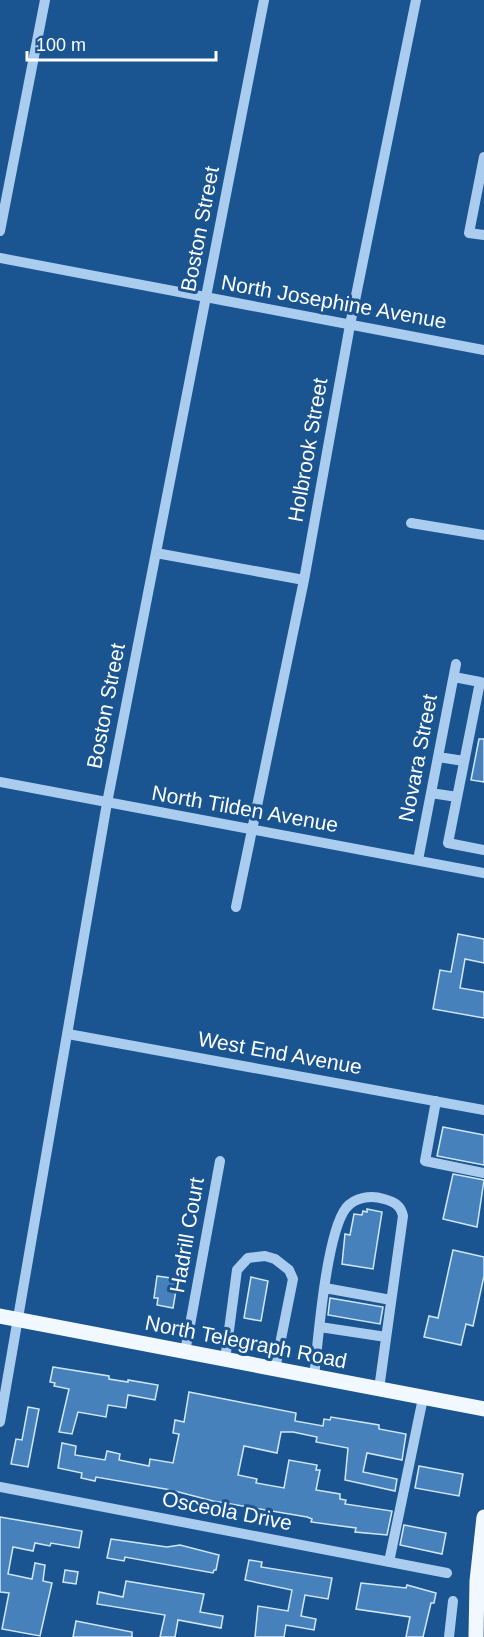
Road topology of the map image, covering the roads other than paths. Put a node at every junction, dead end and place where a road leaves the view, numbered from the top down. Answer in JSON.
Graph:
{"nodes":[{"id":1,"x":45,"y":0,"type":"edge"},
{"id":2,"x":264,"y":0,"type":"edge"},
{"id":3,"x":416,"y":0,"type":"edge"},
{"id":4,"x":484,"y":157,"type":"edge"},
{"id":5,"x":0,"y":231,"type":"edge"},
{"id":6,"x":484,"y":235,"type":"edge"},
{"id":7,"x":0,"y":258,"type":"edge"},
{"id":8,"x":206,"y":299,"type":"junction"},
{"id":9,"x":350,"y":325,"type":"junction"},
{"id":10,"x":484,"y":350,"type":"edge"},
{"id":11,"x":411,"y":523,"type":"dead end"},
{"id":12,"x":484,"y":535,"type":"edge"},
{"id":13,"x":156,"y":553,"type":"junction"},
{"id":14,"x":304,"y":580,"type":"junction"},
{"id":15,"x":456,"y":664,"type":"dead end"},
{"id":16,"x":454,"y":677,"type":"junction"},
{"id":17,"x":482,"y":682,"type":"edge"},
{"id":18,"x":438,"y":757,"type":"junction"},
{"id":19,"x":464,"y":761,"type":"junction"},
{"id":20,"x":0,"y":782,"type":"edge"},
{"id":21,"x":431,"y":793,"type":"junction"},
{"id":22,"x":457,"y":797,"type":"junction"},
{"id":23,"x":107,"y":803,"type":"junction"},
{"id":24,"x":251,"y":830,"type":"junction"},
{"id":25,"x":484,"y":850,"type":"edge"},
{"id":26,"x":418,"y":860,"type":"junction"},
{"id":27,"x":484,"y":871,"type":"edge"},
{"id":28,"x":236,"y":906,"type":"dead end"},
{"id":29,"x":68,"y":1034,"type":"junction"},
{"id":30,"x":436,"y":1101,"type":"junction"},
{"id":31,"x":484,"y":1110,"type":"edge"},
{"id":32,"x":220,"y":1161,"type":"dead end"},
{"id":33,"x":484,"y":1173,"type":"edge"},
{"id":34,"x":325,"y":1288,"type":"junction"},
{"id":35,"x":391,"y":1300,"type":"junction"},
{"id":36,"x":0,"y":1317,"type":"edge"},
{"id":37,"x":19,"y":1320,"type":"junction"},
{"id":38,"x":320,"y":1327,"type":"junction"},
{"id":39,"x":386,"y":1336,"type":"junction"},
{"id":40,"x":185,"y":1352,"type":"junction"},
{"id":41,"x":225,"y":1360,"type":"junction"},
{"id":42,"x":275,"y":1370,"type":"junction"},
{"id":43,"x":314,"y":1377,"type":"junction"},
{"id":44,"x":379,"y":1389,"type":"junction"},
{"id":45,"x":423,"y":1398,"type":"junction"},
{"id":46,"x":484,"y":1409,"type":"edge"},
{"id":47,"x":0,"y":1422,"type":"edge"},
{"id":48,"x":0,"y":1487,"type":"edge"},
{"id":49,"x":484,"y":1517,"type":"edge"},
{"id":50,"x":389,"y":1562,"type":"junction"},
{"id":51,"x":447,"y":1573,"type":"dead end"},
{"id":52,"x":453,"y":1601,"type":"dead end"},
{"id":53,"x":480,"y":1618,"type":"edge"},
{"id":54,"x":449,"y":1637,"type":"edge"},
{"id":55,"x":476,"y":1637,"type":"edge"}],
"edges":[{"from":1,"to":5,"type":"street"},
{"from":2,"to":8,"type":"street","name":"Boston Street"},
{"from":3,"to":9,"type":"street","name":"Holbrook Street"},
{"from":4,"to":6,"type":"street"},
{"from":7,"to":8,"type":"street","name":"North Josephine Avenue"},
{"from":8,"to":9,"type":"street","name":"North Josephine Avenue"},
{"from":8,"to":13,"type":"street","name":"Boston Street"},
{"from":9,"to":10,"type":"street","name":"North Josephine Avenue"},
{"from":9,"to":14,"type":"street","name":"Holbrook Street"},
{"from":11,"to":12,"type":"street"},
{"from":13,"to":14,"type":"street"},
{"from":13,"to":23,"type":"street","name":"Boston Street"},
{"from":14,"to":24,"type":"street","name":"Holbrook Street"},
{"from":15,"to":16,"type":"street","name":"Novara Street"},
{"from":16,"to":17,"type":"street"},
{"from":16,"to":18,"type":"street","name":"Novara Street"},
{"from":17,"to":19,"type":"street"},
{"from":18,"to":19,"type":"street"},
{"from":18,"to":21,"type":"street","name":"Novara Street"},
{"from":19,"to":22,"type":"street"},
{"from":20,"to":23,"type":"street","name":"North Tilden Avenue"},
{"from":21,"to":22,"type":"street"},
{"from":21,"to":26,"type":"street","name":"Novara Street"},
{"from":22,"to":25,"type":"street"},
{"from":23,"to":24,"type":"street","name":"North Tilden Avenue"},
{"from":23,"to":29,"type":"street","name":"Boston Street"},
{"from":24,"to":26,"type":"street","name":"North Tilden Avenue"},
{"from":24,"to":28,"type":"street","name":"Holbrook Street"},
{"from":26,"to":27,"type":"street","name":"North Tilden Avenue"},
{"from":29,"to":30,"type":"street","name":"West End Avenue"},
{"from":29,"to":37,"type":"street","name":"Boston Street"},
{"from":30,"to":31,"type":"street","name":"West End Avenue"},
{"from":30,"to":33,"type":"street"},
{"from":32,"to":40,"type":"street","name":"Hadrill Court"},
{"from":34,"to":35,"type":"street"},
{"from":34,"to":35,"type":"street"},
{"from":34,"to":38,"type":"street"},
{"from":35,"to":39,"type":"street"},
{"from":36,"to":37,"type":"main road","name":"North Telegraph Road"},
{"from":37,"to":40,"type":"main road","name":"North Telegraph Road"},
{"from":37,"to":47,"type":"street","name":"Boston Street"},
{"from":38,"to":39,"type":"street"},
{"from":38,"to":43,"type":"street"},
{"from":39,"to":44,"type":"street"},
{"from":40,"to":41,"type":"main road","name":"North Telegraph Road"},
{"from":41,"to":42,"type":"main road","name":"North Telegraph Road"},
{"from":41,"to":42,"type":"street"},
{"from":42,"to":43,"type":"main road","name":"North Telegraph Road"},
{"from":43,"to":44,"type":"main road","name":"North Telegraph Road"},
{"from":44,"to":45,"type":"main road","name":"North Telegraph Road"},
{"from":45,"to":46,"type":"main road","name":"North Telegraph Road"},
{"from":45,"to":50,"type":"street"},
{"from":48,"to":50,"type":"street","name":"Osceola Drive"},
{"from":49,"to":53,"type":"main road"},
{"from":50,"to":51,"type":"street","name":"Osceola Drive"},
{"from":52,"to":54,"type":"street"},
{"from":53,"to":55,"type":"main road"}]}
